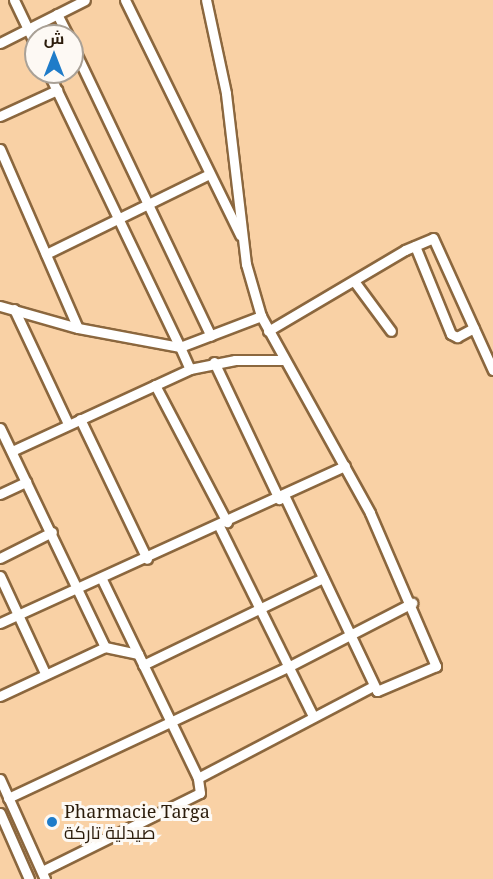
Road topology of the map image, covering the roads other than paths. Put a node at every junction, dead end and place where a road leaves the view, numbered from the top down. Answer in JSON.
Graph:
{"nodes":[{"id":1,"x":14,"y":0,"type":"edge"},
{"id":2,"x":85,"y":0,"type":"edge"},
{"id":3,"x":125,"y":0,"type":"edge"},
{"id":4,"x":206,"y":0,"type":"edge"},
{"id":5,"x":57,"y":14,"type":"junction"},
{"id":6,"x":26,"y":24,"type":"edge"},
{"id":7,"x":38,"y":24,"type":"edge"},
{"id":8,"x":62,"y":24,"type":"edge"},
{"id":9,"x":24,"y":31,"type":"edge"},
{"id":10,"x":0,"y":43,"type":"edge"},
{"id":11,"x":84,"y":69,"type":"edge"},
{"id":12,"x":54,"y":84,"type":"edge"},
{"id":13,"x":57,"y":90,"type":"junction"},
{"id":14,"x":0,"y":116,"type":"edge"},
{"id":15,"x":0,"y":150,"type":"edge"},
{"id":16,"x":209,"y":174,"type":"junction"},
{"id":17,"x":150,"y":204,"type":"junction"},
{"id":18,"x":121,"y":219,"type":"junction"},
{"id":19,"x":242,"y":241,"type":"junction"},
{"id":20,"x":415,"y":246,"type":"junction"},
{"id":21,"x":46,"y":254,"type":"junction"},
{"id":22,"x":354,"y":281,"type":"junction"},
{"id":23,"x":0,"y":306,"type":"edge"},
{"id":24,"x":14,"y":309,"type":"junction"},
{"id":25,"x":261,"y":316,"type":"junction"},
{"id":26,"x":78,"y":328,"type":"junction"},
{"id":27,"x":474,"y":328,"type":"junction"},
{"id":28,"x":268,"y":331,"type":"junction"},
{"id":29,"x":391,"y":331,"type":"dead end"},
{"id":30,"x":211,"y":336,"type":"junction"},
{"id":31,"x":180,"y":347,"type":"junction"},
{"id":32,"x":282,"y":360,"type":"junction"},
{"id":33,"x":214,"y":362,"type":"junction"},
{"id":34,"x":190,"y":369,"type":"junction"},
{"id":35,"x":493,"y":370,"type":"edge"},
{"id":36,"x":155,"y":386,"type":"junction"},
{"id":37,"x":80,"y":419,"type":"junction"},
{"id":38,"x":68,"y":424,"type":"junction"},
{"id":39,"x":0,"y":428,"type":"edge"},
{"id":40,"x":12,"y":451,"type":"junction"},
{"id":41,"x":345,"y":466,"type":"junction"},
{"id":42,"x":27,"y":482,"type":"junction"},
{"id":43,"x":0,"y":494,"type":"edge"},
{"id":44,"x":282,"y":498,"type":"junction"},
{"id":45,"x":223,"y":524,"type":"junction"},
{"id":46,"x":52,"y":532,"type":"junction"},
{"id":47,"x":0,"y":558,"type":"edge"},
{"id":48,"x":147,"y":560,"type":"junction"},
{"id":49,"x":0,"y":576,"type":"edge"},
{"id":50,"x":323,"y":578,"type":"junction"},
{"id":51,"x":102,"y":579,"type":"junction"},
{"id":52,"x":79,"y":587,"type":"junction"},
{"id":53,"x":412,"y":603,"type":"junction"},
{"id":54,"x":259,"y":607,"type":"junction"},
{"id":55,"x":17,"y":615,"type":"junction"},
{"id":56,"x":0,"y":623,"type":"edge"},
{"id":57,"x":350,"y":634,"type":"junction"},
{"id":58,"x":105,"y":647,"type":"junction"},
{"id":59,"x":138,"y":654,"type":"junction"},
{"id":60,"x":142,"y":664,"type":"junction"},
{"id":61,"x":288,"y":667,"type":"junction"},
{"id":62,"x":45,"y":674,"type":"junction"},
{"id":63,"x":374,"y":686,"type":"junction"},
{"id":64,"x":0,"y":696,"type":"edge"},
{"id":65,"x":313,"y":716,"type":"junction"},
{"id":66,"x":171,"y":721,"type":"junction"},
{"id":67,"x":198,"y":778,"type":"junction"},
{"id":68,"x":0,"y":779,"type":"edge"},
{"id":69,"x":9,"y":798,"type":"junction"},
{"id":70,"x":0,"y":813,"type":"edge"},
{"id":71,"x":44,"y":875,"type":"edge"},
{"id":72,"x":29,"y":879,"type":"edge"}],
"edges":[{"from":1,"to":6,"type":"street"},
{"from":2,"to":5,"type":"street"},
{"from":3,"to":16,"type":"street"},
{"from":4,"to":19,"type":"street"},
{"from":5,"to":7,"type":"street"},
{"from":5,"to":8,"type":"street"},
{"from":9,"to":10,"type":"street"},
{"from":11,"to":17,"type":"street"},
{"from":12,"to":13,"type":"street"},
{"from":13,"to":14,"type":"street"},
{"from":13,"to":18,"type":"street"},
{"from":15,"to":21,"type":"street"},
{"from":16,"to":17,"type":"street"},
{"from":16,"to":19,"type":"street"},
{"from":17,"to":18,"type":"street"},
{"from":17,"to":30,"type":"street"},
{"from":18,"to":21,"type":"street"},
{"from":18,"to":31,"type":"street"},
{"from":19,"to":25,"type":"street"},
{"from":20,"to":22,"type":"street"},
{"from":20,"to":27,"type":"street"},
{"from":20,"to":27,"type":"street"},
{"from":21,"to":26,"type":"street"},
{"from":22,"to":28,"type":"street"},
{"from":22,"to":29,"type":"street"},
{"from":23,"to":24,"type":"street"},
{"from":24,"to":26,"type":"street"},
{"from":24,"to":38,"type":"street"},
{"from":25,"to":28,"type":"street"},
{"from":25,"to":30,"type":"street"},
{"from":26,"to":31,"type":"street"},
{"from":27,"to":35,"type":"street"},
{"from":28,"to":32,"type":"street"},
{"from":30,"to":31,"type":"street"},
{"from":31,"to":34,"type":"street"},
{"from":32,"to":33,"type":"street"},
{"from":32,"to":41,"type":"street"},
{"from":33,"to":34,"type":"street"},
{"from":33,"to":44,"type":"street"},
{"from":34,"to":36,"type":"street"},
{"from":36,"to":37,"type":"street"},
{"from":36,"to":45,"type":"street"},
{"from":37,"to":38,"type":"street"},
{"from":37,"to":48,"type":"street"},
{"from":38,"to":40,"type":"street"},
{"from":39,"to":40,"type":"street"},
{"from":40,"to":42,"type":"street"},
{"from":41,"to":44,"type":"street"},
{"from":41,"to":53,"type":"street"},
{"from":42,"to":43,"type":"street"},
{"from":42,"to":46,"type":"street"},
{"from":44,"to":45,"type":"street"},
{"from":44,"to":50,"type":"street"},
{"from":45,"to":48,"type":"street"},
{"from":45,"to":54,"type":"street"},
{"from":46,"to":47,"type":"street"},
{"from":46,"to":52,"type":"street"},
{"from":48,"to":51,"type":"street"},
{"from":49,"to":55,"type":"street"},
{"from":50,"to":54,"type":"street"},
{"from":50,"to":57,"type":"street"},
{"from":51,"to":52,"type":"street"},
{"from":51,"to":59,"type":"street"},
{"from":52,"to":55,"type":"street"},
{"from":52,"to":58,"type":"street"},
{"from":53,"to":57,"type":"street"},
{"from":53,"to":63,"type":"street"},
{"from":54,"to":60,"type":"street"},
{"from":54,"to":61,"type":"street"},
{"from":55,"to":56,"type":"street"},
{"from":55,"to":62,"type":"street"},
{"from":57,"to":61,"type":"street"},
{"from":57,"to":63,"type":"street"},
{"from":58,"to":59,"type":"street"},
{"from":58,"to":62,"type":"street"},
{"from":59,"to":60,"type":"street"},
{"from":60,"to":66,"type":"street"},
{"from":61,"to":65,"type":"street"},
{"from":61,"to":66,"type":"street"},
{"from":62,"to":64,"type":"street"},
{"from":63,"to":65,"type":"street"},
{"from":65,"to":67,"type":"street"},
{"from":66,"to":67,"type":"street"},
{"from":66,"to":69,"type":"street"},
{"from":67,"to":71,"type":"street"},
{"from":68,"to":69,"type":"street"},
{"from":69,"to":71,"type":"street"},
{"from":70,"to":72,"type":"street"}]}
